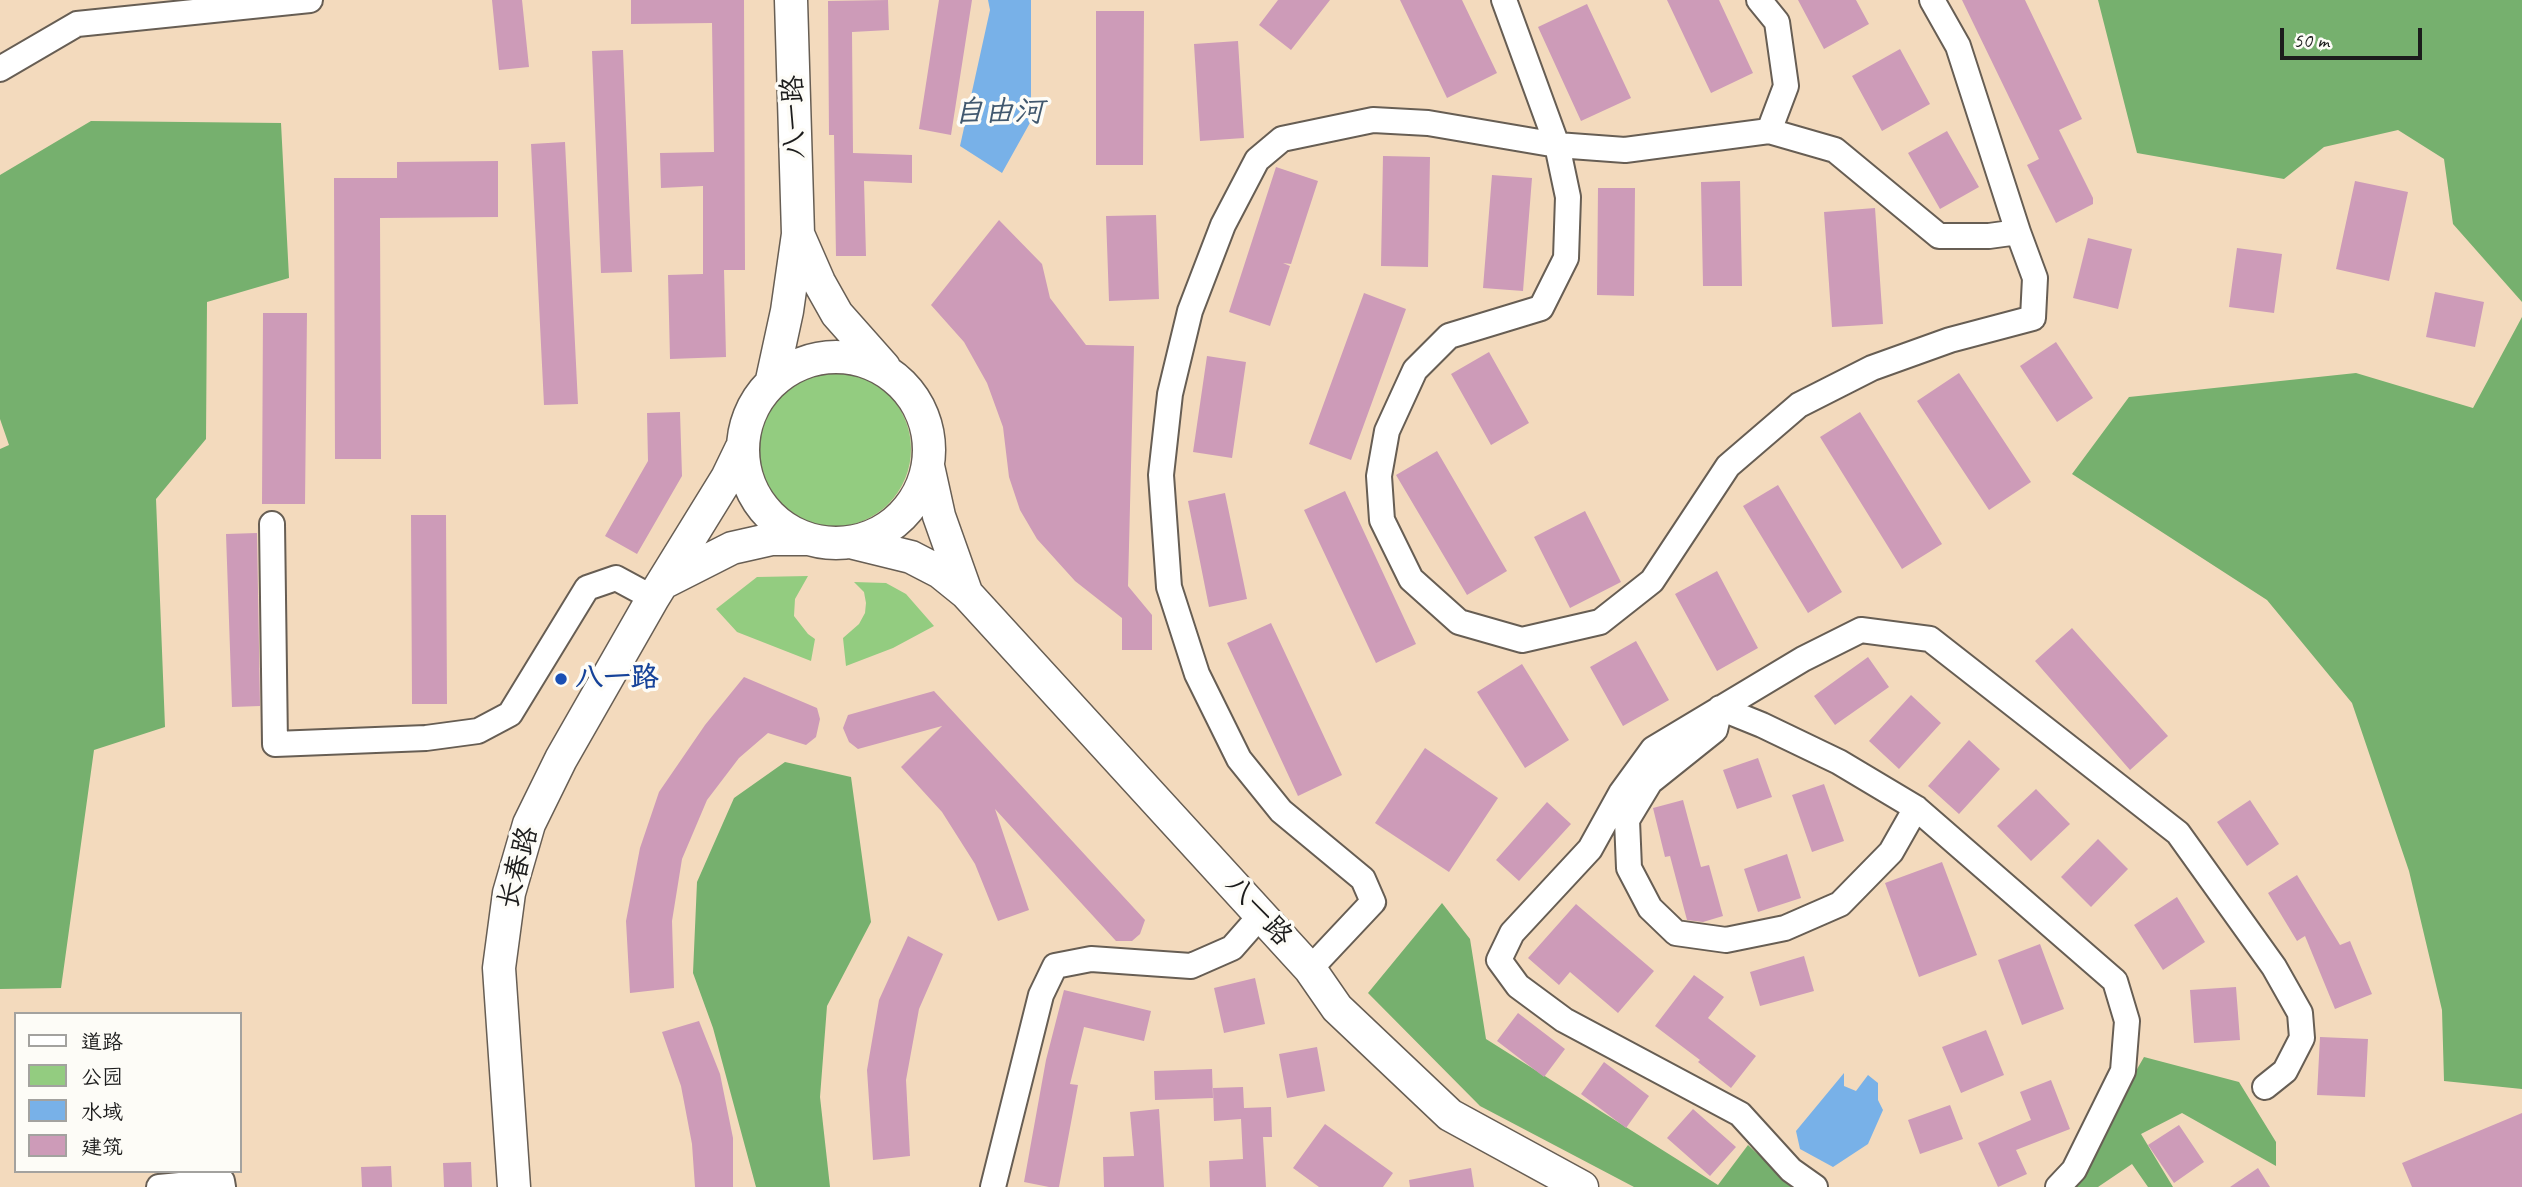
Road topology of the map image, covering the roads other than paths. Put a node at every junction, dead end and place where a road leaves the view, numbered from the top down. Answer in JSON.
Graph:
{"nodes":[{"id":1,"x":310,"y":0,"type":"edge"},
{"id":2,"x":791,"y":0,"type":"edge"},
{"id":3,"x":1504,"y":0,"type":"edge"},
{"id":4,"x":1759,"y":0,"type":"edge"},
{"id":5,"x":1932,"y":0,"type":"edge"},
{"id":6,"x":0,"y":69,"type":"edge"},
{"id":7,"x":1769,"y":131,"type":"junction"},
{"id":8,"x":1557,"y":145,"type":"junction"},
{"id":9,"x":2018,"y":232,"type":"junction"},
{"id":10,"x":798,"y":234,"type":"junction"},
{"id":11,"x":890,"y":373,"type":"junction"},
{"id":12,"x":772,"y":380,"type":"junction"},
{"id":13,"x":741,"y":449,"type":"junction"},
{"id":14,"x":928,"y":466,"type":"junction"},
{"id":15,"x":272,"y":524,"type":"dead end"},
{"id":16,"x":804,"y":539,"type":"junction"},
{"id":17,"x":854,"y":542,"type":"junction"},
{"id":18,"x":658,"y":590,"type":"junction"},
{"id":19,"x":966,"y":593,"type":"junction"},
{"id":20,"x":1720,"y":708,"type":"junction"},
{"id":21,"x":1916,"y":808,"type":"junction"},
{"id":22,"x":1261,"y":915,"type":"junction"},
{"id":23,"x":1310,"y":969,"type":"junction"},
{"id":24,"x":2264,"y":1087,"type":"dead end"},
{"id":25,"x":222,"y":1184,"type":"edge"},
{"id":26,"x":159,"y":1187,"type":"edge"},
{"id":27,"x":514,"y":1187,"type":"edge"},
{"id":28,"x":993,"y":1187,"type":"edge"},
{"id":29,"x":1582,"y":1187,"type":"edge"},
{"id":30,"x":1815,"y":1187,"type":"edge"},
{"id":31,"x":2057,"y":1187,"type":"edge"}],
"edges":[{"from":1,"to":6,"type":"street"},
{"from":2,"to":10,"type":"main road","name":"八一路"},
{"from":3,"to":8,"type":"street"},
{"from":4,"to":7,"type":"street"},
{"from":5,"to":9,"type":"street"},
{"from":7,"to":8,"type":"street"},
{"from":7,"to":9,"type":"street"},
{"from":8,"to":9,"type":"street"},
{"from":8,"to":23,"type":"street"},
{"from":10,"to":11,"type":"main road"},
{"from":10,"to":12,"type":"main road"},
{"from":11,"to":12,"type":"main road"},
{"from":11,"to":14,"type":"main road"},
{"from":12,"to":13,"type":"main road"},
{"from":13,"to":16,"type":"main road"},
{"from":13,"to":18,"type":"main road","name":"长春路"},
{"from":14,"to":17,"type":"main road"},
{"from":14,"to":19,"type":"main road"},
{"from":15,"to":18,"type":"street"},
{"from":16,"to":17,"type":"main road"},
{"from":16,"to":18,"type":"main road"},
{"from":17,"to":19,"type":"main road"},
{"from":18,"to":27,"type":"main road","name":"长春路"},
{"from":19,"to":22,"type":"main road","name":"八一路"},
{"from":20,"to":21,"type":"street"},
{"from":20,"to":21,"type":"street"},
{"from":20,"to":24,"type":"street"},
{"from":20,"to":30,"type":"street"},
{"from":21,"to":31,"type":"street"},
{"from":22,"to":23,"type":"main road","name":"八一路"},
{"from":22,"to":28,"type":"street"},
{"from":23,"to":29,"type":"main road","name":"八一路"},
{"from":25,"to":26,"type":"street"}]}
